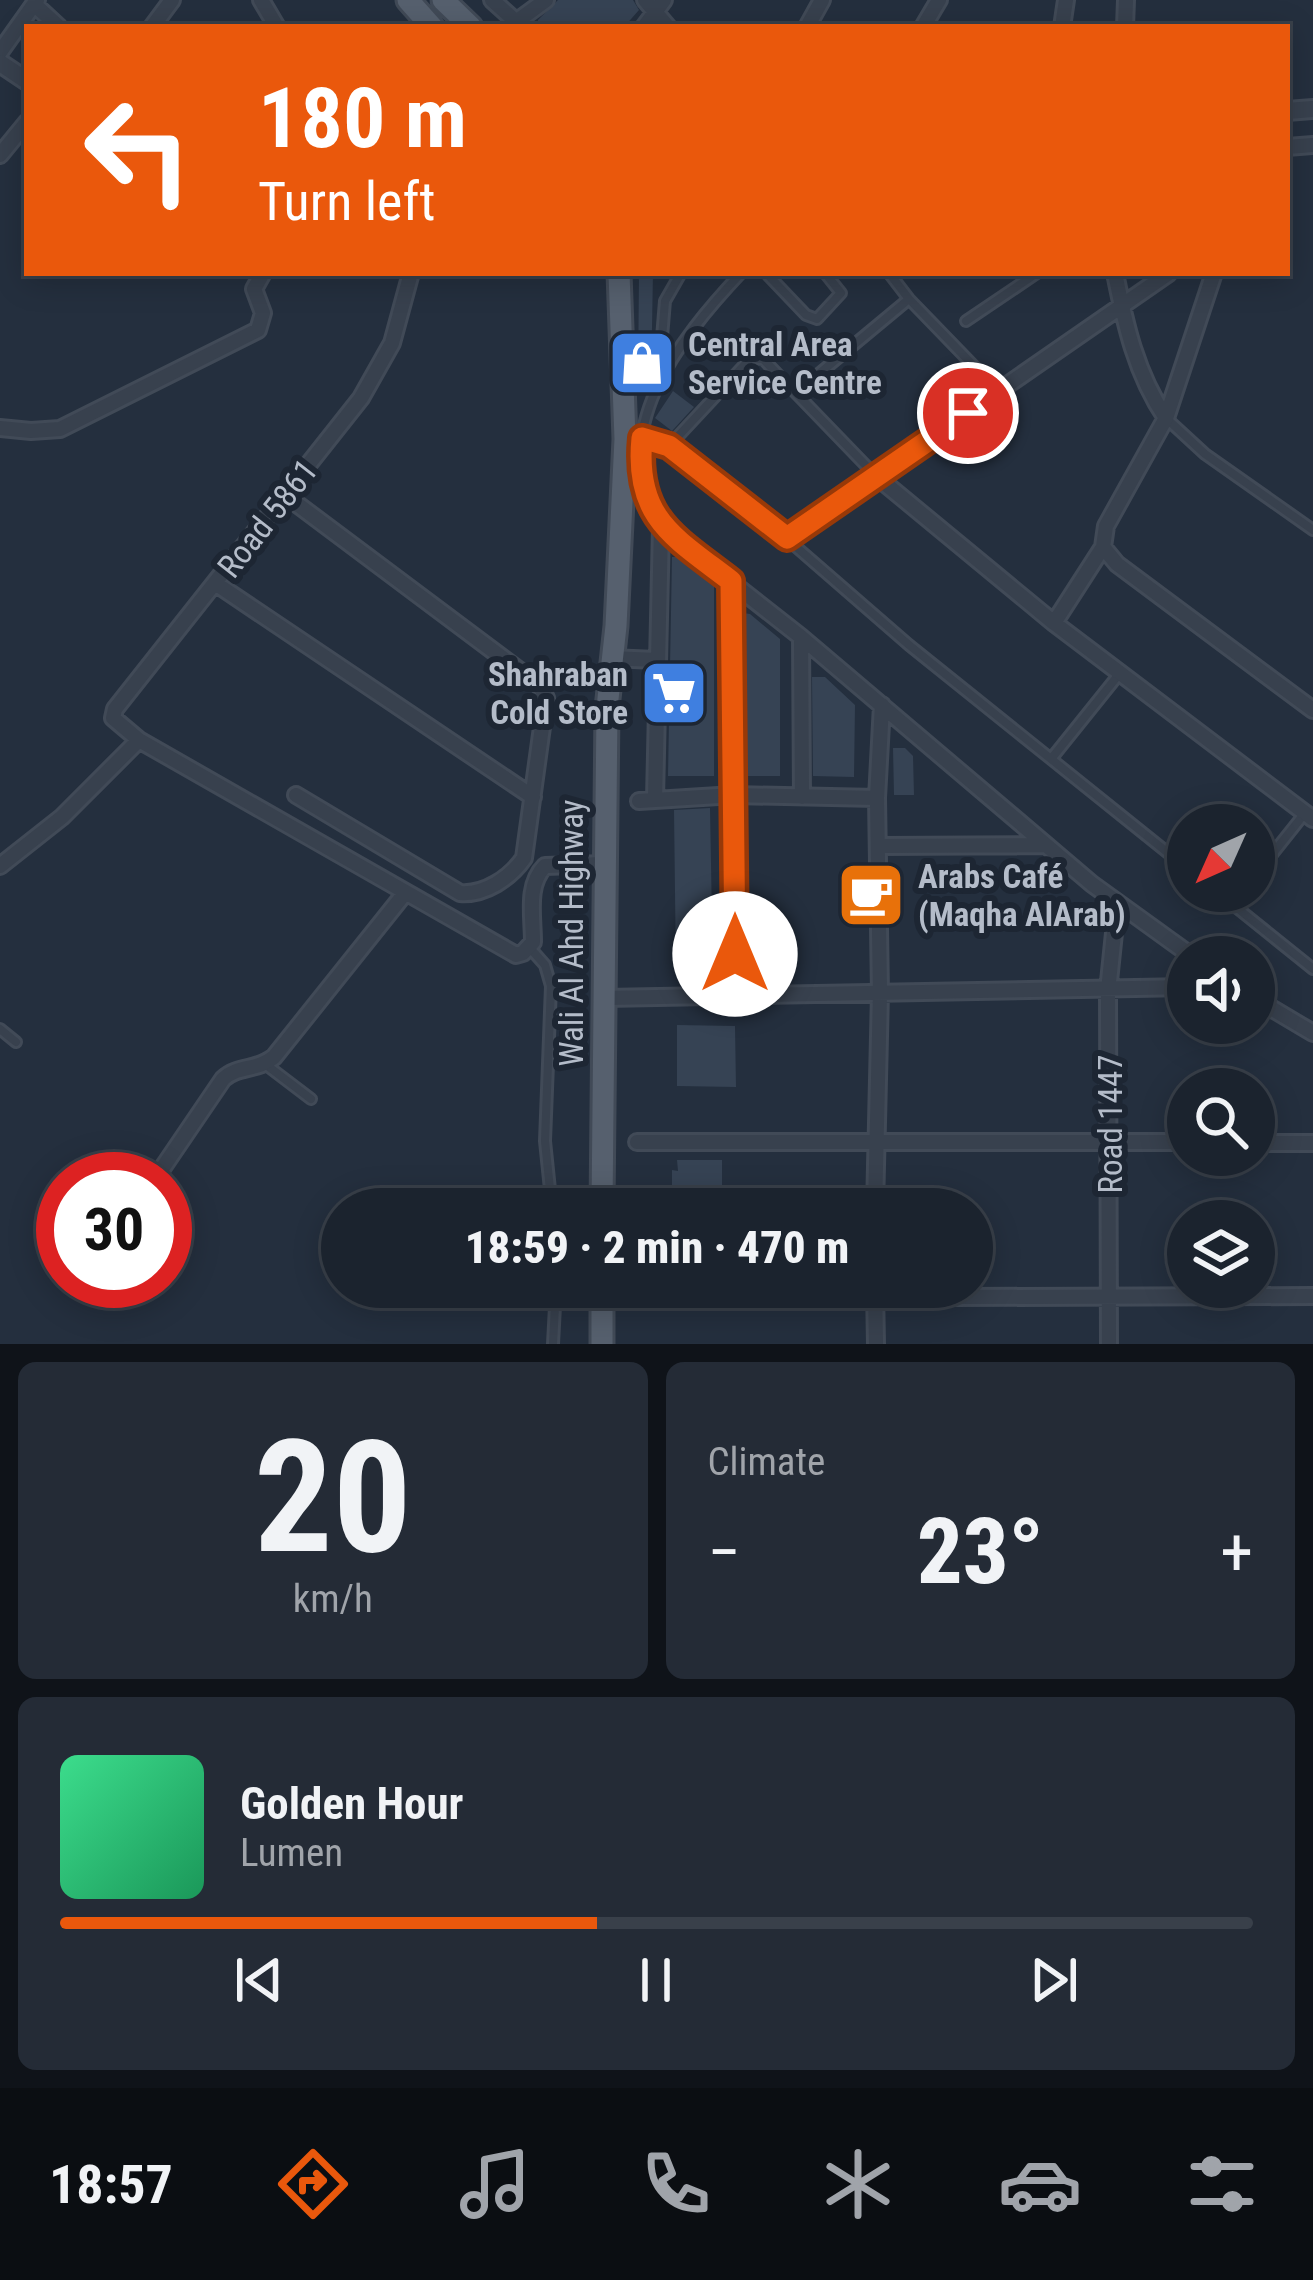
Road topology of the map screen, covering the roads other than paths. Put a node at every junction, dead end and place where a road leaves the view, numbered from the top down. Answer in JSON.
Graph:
{"nodes":[{"id":1,"x":407,"y":0,"type":"edge"},
{"id":2,"x":443,"y":0,"type":"edge"},
{"id":3,"x":492,"y":0,"type":"edge"},
{"id":4,"x":546,"y":0,"type":"edge"},
{"id":5,"x":35,"y":2,"type":"edge"},
{"id":6,"x":56,"y":24,"type":"edge"},
{"id":7,"x":429,"y":24,"type":"edge"},
{"id":8,"x":468,"y":24,"type":"edge"},
{"id":9,"x":518,"y":24,"type":"edge"},
{"id":10,"x":520,"y":24,"type":"edge"},
{"id":11,"x":0,"y":52,"type":"edge"},
{"id":12,"x":24,"y":126,"type":"edge"},
{"id":13,"x":0,"y":155,"type":"edge"},
{"id":14,"x":261,"y":276,"type":"edge"},
{"id":15,"x":410,"y":276,"type":"edge"},
{"id":16,"x":603,"y":276,"type":"edge"},
{"id":17,"x":619,"y":276,"type":"edge"},
{"id":18,"x":679,"y":276,"type":"edge"},
{"id":19,"x":738,"y":276,"type":"edge"},
{"id":20,"x":769,"y":276,"type":"edge"},
{"id":21,"x":827,"y":276,"type":"edge"},
{"id":22,"x":891,"y":276,"type":"edge"},
{"id":23,"x":1032,"y":276,"type":"edge"},
{"id":24,"x":1116,"y":276,"type":"edge"},
{"id":25,"x":1164,"y":276,"type":"edge"},
{"id":26,"x":1213,"y":276,"type":"edge"},
{"id":27,"x":909,"y":299,"type":"junction"},
{"id":28,"x":1121,"y":305,"type":"junction"},
{"id":29,"x":965,"y":321,"type":"dead end"},
{"id":30,"x":658,"y":379,"type":"junction"},
{"id":31,"x":797,"y":392,"type":"junction"},
{"id":32,"x":999,"y":392,"type":"junction"},
{"id":33,"x":1166,"y":418,"type":"junction"},
{"id":34,"x":0,"y":428,"type":"edge"},
{"id":35,"x":634,"y":438,"type":"junction"},
{"id":36,"x":669,"y":446,"type":"junction"},
{"id":37,"x":877,"y":476,"type":"junction"},
{"id":38,"x":285,"y":496,"type":"junction"},
{"id":39,"x":661,"y":527,"type":"junction"},
{"id":40,"x":1313,"y":530,"type":"edge"},
{"id":41,"x":787,"y":538,"type":"junction"},
{"id":42,"x":1103,"y":547,"type":"junction"},
{"id":43,"x":731,"y":581,"type":"junction"},
{"id":44,"x":215,"y":584,"type":"junction"},
{"id":45,"x":1054,"y":623,"type":"junction"},
{"id":46,"x":802,"y":637,"type":"junction"},
{"id":47,"x":610,"y":658,"type":"junction"},
{"id":48,"x":656,"y":660,"type":"junction"},
{"id":49,"x":1120,"y":673,"type":"junction"},
{"id":50,"x":882,"y":705,"type":"junction"},
{"id":51,"x":1313,"y":710,"type":"edge"},
{"id":52,"x":139,"y":740,"type":"junction"},
{"id":53,"x":1051,"y":759,"type":"junction"},
{"id":54,"x":734,"y":795,"type":"junction"},
{"id":55,"x":296,"y":796,"type":"dead end"},
{"id":56,"x":533,"y":797,"type":"junction"},
{"id":57,"x":802,"y":797,"type":"junction"},
{"id":58,"x":877,"y":798,"type":"junction"},
{"id":59,"x":655,"y":799,"type":"junction"},
{"id":60,"x":639,"y":801,"type":"dead end"},
{"id":61,"x":1309,"y":816,"type":"edge"},
{"id":62,"x":1045,"y":845,"type":"junction"},
{"id":63,"x":880,"y":846,"type":"junction"},
{"id":64,"x":1167,"y":851,"type":"edge"},
{"id":65,"x":1275,"y":854,"type":"edge"},
{"id":66,"x":604,"y":864,"type":"junction"},
{"id":67,"x":0,"y":866,"type":"edge"},
{"id":68,"x":406,"y":893,"type":"junction"},
{"id":69,"x":1117,"y":904,"type":"junction"},
{"id":70,"x":1242,"y":912,"type":"edge"},
{"id":71,"x":1167,"y":939,"type":"edge"},
{"id":72,"x":527,"y":950,"type":"junction"},
{"id":73,"x":1313,"y":969,"type":"edge"},
{"id":74,"x":1167,"y":987,"type":"edge"},
{"id":75,"x":1108,"y":991,"type":"junction"},
{"id":76,"x":880,"y":993,"type":"junction"},
{"id":77,"x":735,"y":994,"type":"junction"},
{"id":78,"x":605,"y":998,"type":"junction"},
{"id":79,"x":1275,"y":1010,"type":"edge"},
{"id":80,"x":0,"y":1029,"type":"edge"},
{"id":81,"x":1313,"y":1033,"type":"edge"},
{"id":82,"x":16,"y":1042,"type":"dead end"},
{"id":83,"x":265,"y":1064,"type":"junction"},
{"id":84,"x":311,"y":1099,"type":"dead end"},
{"id":85,"x":1111,"y":1141,"type":"junction"},
{"id":86,"x":637,"y":1142,"type":"dead end"},
{"id":87,"x":874,"y":1142,"type":"junction"},
{"id":88,"x":1167,"y":1142,"type":"edge"},
{"id":89,"x":1275,"y":1143,"type":"edge"},
{"id":90,"x":1313,"y":1143,"type":"edge"},
{"id":91,"x":173,"y":1152,"type":"edge"},
{"id":92,"x":550,"y":1188,"type":"edge"},
{"id":93,"x":602,"y":1188,"type":"edge"},
{"id":94,"x":875,"y":1188,"type":"edge"},
{"id":95,"x":993,"y":1293,"type":"edge"},
{"id":96,"x":1109,"y":1295,"type":"junction"},
{"id":97,"x":1313,"y":1296,"type":"edge"},
{"id":98,"x":555,"y":1308,"type":"edge"},
{"id":99,"x":602,"y":1308,"type":"edge"},
{"id":100,"x":875,"y":1308,"type":"edge"},
{"id":101,"x":553,"y":1344,"type":"edge"},
{"id":102,"x":602,"y":1344,"type":"edge"},
{"id":103,"x":876,"y":1344,"type":"edge"},
{"id":104,"x":1108,"y":1344,"type":"edge"}],
"edges":[{"from":1,"to":7,"type":"main road"},
{"from":2,"to":8,"type":"main road"},
{"from":3,"to":9,"type":"street"},
{"from":4,"to":10,"type":"street"},
{"from":5,"to":6,"type":"street"},
{"from":5,"to":11,"type":"street"},
{"from":12,"to":13,"type":"street"},
{"from":14,"to":34,"type":"street"},
{"from":15,"to":38,"type":"street","name":"Road 5861"},
{"from":16,"to":47,"type":"main road","name":"Wali Al Ahd Highway"},
{"from":17,"to":35,"type":"main road","name":"Wali Al Ahd Highway"},
{"from":18,"to":30,"type":"lane"},
{"from":19,"to":30,"type":"lane"},
{"from":20,"to":21,"type":"lane"},
{"from":22,"to":27,"type":"lane"},
{"from":23,"to":29,"type":"lane"},
{"from":24,"to":28,"type":"street"},
{"from":25,"to":28,"type":"street"},
{"from":26,"to":33,"type":"street"},
{"from":27,"to":31,"type":"lane"},
{"from":27,"to":32,"type":"lane"},
{"from":28,"to":32,"type":"street"},
{"from":28,"to":33,"type":"street"},
{"from":30,"to":35,"type":"lane"},
{"from":31,"to":36,"type":"lane"},
{"from":31,"to":37,"type":"lane"},
{"from":32,"to":37,"type":"street"},
{"from":33,"to":40,"type":"lane"},
{"from":33,"to":42,"type":"street"},
{"from":35,"to":36,"type":"lane"},
{"from":35,"to":39,"type":"lane"},
{"from":35,"to":47,"type":"main road","name":"Wali Al Ahd Highway"},
{"from":36,"to":41,"type":"lane"},
{"from":37,"to":41,"type":"lane"},
{"from":37,"to":45,"type":"street"},
{"from":38,"to":44,"type":"street","name":"Road 5861"},
{"from":38,"to":56,"type":"street"},
{"from":39,"to":43,"type":"street"},
{"from":39,"to":48,"type":"street"},
{"from":41,"to":53,"type":"lane"},
{"from":42,"to":45,"type":"street"},
{"from":42,"to":51,"type":"street"},
{"from":43,"to":46,"type":"street"},
{"from":43,"to":54,"type":"street"},
{"from":44,"to":52,"type":"street","name":"Road 5861"},
{"from":44,"to":56,"type":"street"},
{"from":45,"to":49,"type":"street"},
{"from":46,"to":50,"type":"street"},
{"from":46,"to":57,"type":"street"},
{"from":47,"to":48,"type":"street"},
{"from":47,"to":66,"type":"main road","name":"Wali Al Ahd Highway"},
{"from":48,"to":59,"type":"street"},
{"from":49,"to":53,"type":"lane"},
{"from":49,"to":61,"type":"street"},
{"from":50,"to":58,"type":"street"},
{"from":50,"to":62,"type":"street"},
{"from":52,"to":67,"type":"street"},
{"from":52,"to":68,"type":"street"},
{"from":53,"to":64,"type":"lane"},
{"from":54,"to":57,"type":"street"},
{"from":54,"to":59,"type":"street"},
{"from":54,"to":77,"type":"street"},
{"from":55,"to":56,"type":"street"},
{"from":57,"to":58,"type":"street"},
{"from":58,"to":63,"type":"street"},
{"from":59,"to":60,"type":"street"},
{"from":61,"to":65,"type":"lane"},
{"from":62,"to":63,"type":"street"},
{"from":62,"to":69,"type":"street"},
{"from":63,"to":76,"type":"street"},
{"from":66,"to":72,"type":"street"},
{"from":66,"to":78,"type":"main road","name":"Wali Al Ahd Highway"},
{"from":68,"to":72,"type":"street"},
{"from":68,"to":83,"type":"street"},
{"from":69,"to":71,"type":"street"},
{"from":69,"to":75,"type":"street","name":"Road 1447"},
{"from":70,"to":73,"type":"lane"},
{"from":72,"to":92,"type":"lane"},
{"from":74,"to":75,"type":"street"},
{"from":75,"to":76,"type":"street"},
{"from":75,"to":85,"type":"street","name":"Road 1447"},
{"from":76,"to":77,"type":"street"},
{"from":76,"to":87,"type":"street"},
{"from":77,"to":78,"type":"street"},
{"from":78,"to":93,"type":"main road","name":"Wali Al Ahd Highway"},
{"from":79,"to":81,"type":"street"},
{"from":80,"to":82,"type":"lane"},
{"from":83,"to":84,"type":"lane"},
{"from":83,"to":91,"type":"street"},
{"from":85,"to":87,"type":"street"},
{"from":85,"to":88,"type":"street"},
{"from":85,"to":96,"type":"street","name":"Road 1447"},
{"from":86,"to":87,"type":"street"},
{"from":87,"to":94,"type":"street"},
{"from":89,"to":90,"type":"street"},
{"from":95,"to":96,"type":"street"},
{"from":96,"to":97,"type":"street"},
{"from":96,"to":104,"type":"street","name":"Road 1447"},
{"from":98,"to":101,"type":"lane"},
{"from":99,"to":102,"type":"main road"},
{"from":100,"to":103,"type":"street"}]}
